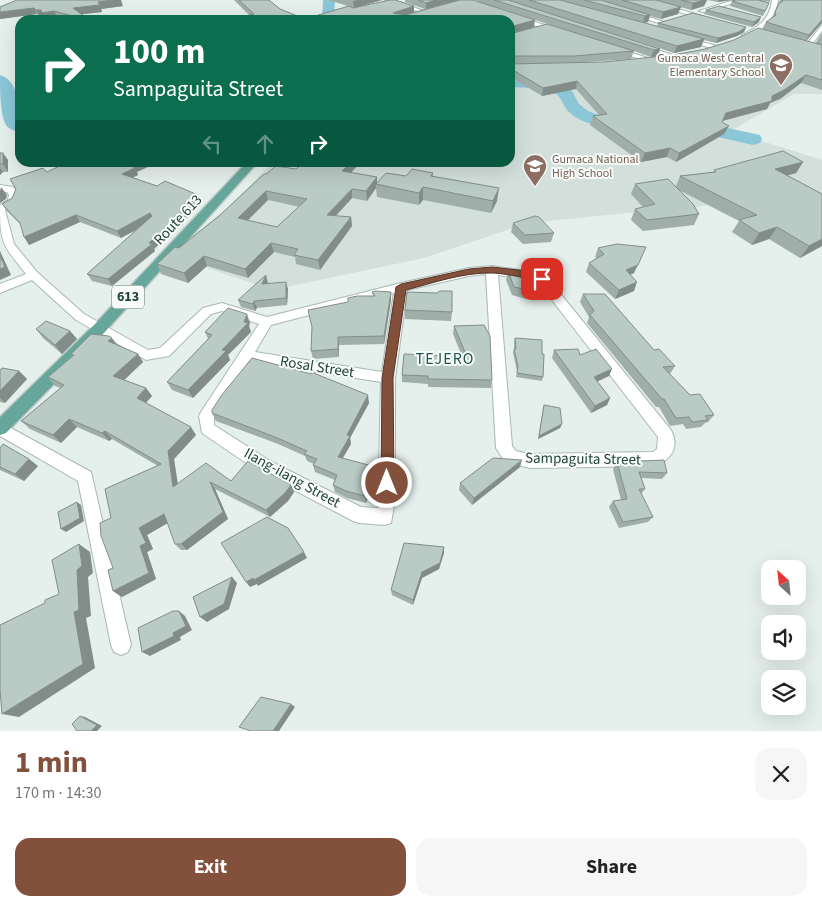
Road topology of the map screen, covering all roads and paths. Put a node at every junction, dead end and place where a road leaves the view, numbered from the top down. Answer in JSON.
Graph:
{"nodes":[{"id":1,"x":402,"y":0,"type":"edge"},
{"id":2,"x":642,"y":0,"type":"edge"},
{"id":3,"x":740,"y":0,"type":"edge"},
{"id":4,"x":389,"y":2,"type":"edge"},
{"id":5,"x":702,"y":2,"type":"edge"},
{"id":6,"x":775,"y":3,"type":"edge"},
{"id":7,"x":766,"y":4,"type":"edge"},
{"id":8,"x":717,"y":6,"type":"junction"},
{"id":9,"x":726,"y":9,"type":"edge"},
{"id":10,"x":432,"y":10,"type":"edge"},
{"id":11,"x":424,"y":12,"type":"junction"},
{"id":12,"x":626,"y":12,"type":"edge"},
{"id":13,"x":690,"y":14,"type":"junction"},
{"id":14,"x":414,"y":15,"type":"edge"},
{"id":15,"x":536,"y":16,"type":"edge"},
{"id":16,"x":681,"y":17,"type":"edge"},
{"id":17,"x":515,"y":20,"type":"edge"},
{"id":18,"x":522,"y":20,"type":"junction"},
{"id":19,"x":672,"y":20,"type":"edge"},
{"id":20,"x":711,"y":20,"type":"edge"},
{"id":21,"x":662,"y":22,"type":"junction"},
{"id":22,"x":654,"y":25,"type":"edge"},
{"id":23,"x":545,"y":27,"type":"junction"},
{"id":24,"x":822,"y":28,"type":"edge"},
{"id":25,"x":745,"y":29,"type":"edge"},
{"id":26,"x":536,"y":30,"type":"edge"},
{"id":27,"x":688,"y":30,"type":"edge"},
{"id":28,"x":562,"y":32,"type":"edge"},
{"id":29,"x":754,"y":32,"type":"junction"},
{"id":30,"x":762,"y":34,"type":"edge"},
{"id":31,"x":681,"y":38,"type":"edge"},
{"id":32,"x":738,"y":39,"type":"edge"},
{"id":33,"x":630,"y":43,"type":"edge"},
{"id":34,"x":808,"y":46,"type":"edge"},
{"id":35,"x":611,"y":48,"type":"edge"},
{"id":36,"x":698,"y":52,"type":"edge"},
{"id":37,"x":682,"y":55,"type":"edge"},
{"id":38,"x":674,"y":57,"type":"junction"},
{"id":39,"x":652,"y":61,"type":"junction"},
{"id":40,"x":631,"y":64,"type":"edge"},
{"id":41,"x":249,"y":167,"type":"edge"},
{"id":42,"x":0,"y":188,"type":"edge"},
{"id":43,"x":0,"y":209,"type":"edge"},
{"id":44,"x":4,"y":246,"type":"edge"},
{"id":45,"x":492,"y":270,"type":"junction"},
{"id":46,"x":33,"y":275,"type":"junction"},
{"id":47,"x":401,"y":287,"type":"junction"},
{"id":48,"x":0,"y":289,"type":"edge"},
{"id":49,"x":267,"y":322,"type":"junction"},
{"id":50,"x":99,"y":329,"type":"junction"},
{"id":51,"x":247,"y":356,"type":"junction"},
{"id":52,"x":388,"y":378,"type":"junction"},
{"id":53,"x":0,"y":428,"type":"edge"},
{"id":54,"x":121,"y":645,"type":"dead end"}],
"edges":[{"from":1,"to":4,"type":"street"},
{"from":2,"to":13,"type":"street"},
{"from":3,"to":8,"type":"street"},
{"from":4,"to":11,"type":"street"},
{"from":5,"to":8,"type":"street"},
{"from":6,"to":7,"type":"street"},
{"from":6,"to":29,"type":"street"},
{"from":8,"to":9,"type":"street"},
{"from":8,"to":13,"type":"street"},
{"from":10,"to":11,"type":"main road"},
{"from":11,"to":14,"type":"main road"},
{"from":12,"to":21,"type":"street"},
{"from":13,"to":16,"type":"street"},
{"from":13,"to":20,"type":"street"},
{"from":15,"to":18,"type":"street"},
{"from":17,"to":18,"type":"street"},
{"from":18,"to":23,"type":"street"},
{"from":19,"to":21,"type":"street"},
{"from":21,"to":22,"type":"street"},
{"from":21,"to":27,"type":"street"},
{"from":23,"to":26,"type":"street"},
{"from":23,"to":28,"type":"street"},
{"from":24,"to":34,"type":"street"},
{"from":25,"to":29,"type":"street"},
{"from":29,"to":30,"type":"street"},
{"from":29,"to":32,"type":"street"},
{"from":31,"to":36,"type":"street"},
{"from":33,"to":38,"type":"street"},
{"from":35,"to":39,"type":"street"},
{"from":37,"to":38,"type":"street"},
{"from":38,"to":39,"type":"street"},
{"from":39,"to":40,"type":"street"},
{"from":41,"to":50,"type":"main road","name":"Route 613","number":"613"},
{"from":42,"to":43,"type":"street"},
{"from":43,"to":44,"type":"street"},
{"from":44,"to":46,"type":"street"},
{"from":45,"to":45,"type":"street","name":"Sampaguita Street"},
{"from":45,"to":47,"type":"street","name":"Sampaguita Street"},
{"from":46,"to":48,"type":"street"},
{"from":46,"to":50,"type":"street"},
{"from":47,"to":49,"type":"street","name":"Sampaguita Street"},
{"from":47,"to":52,"type":"street"},
{"from":49,"to":50,"type":"street"},
{"from":49,"to":51,"type":"street","name":"Ilang-ilang Street"},
{"from":50,"to":53,"type":"main road","name":"Route 613","number":"613"},
{"from":51,"to":52,"type":"street","name":"Rosal Street"},
{"from":51,"to":52,"type":"street","name":"Ilang-ilang Street"},
{"from":53,"to":54,"type":"street"}]}
